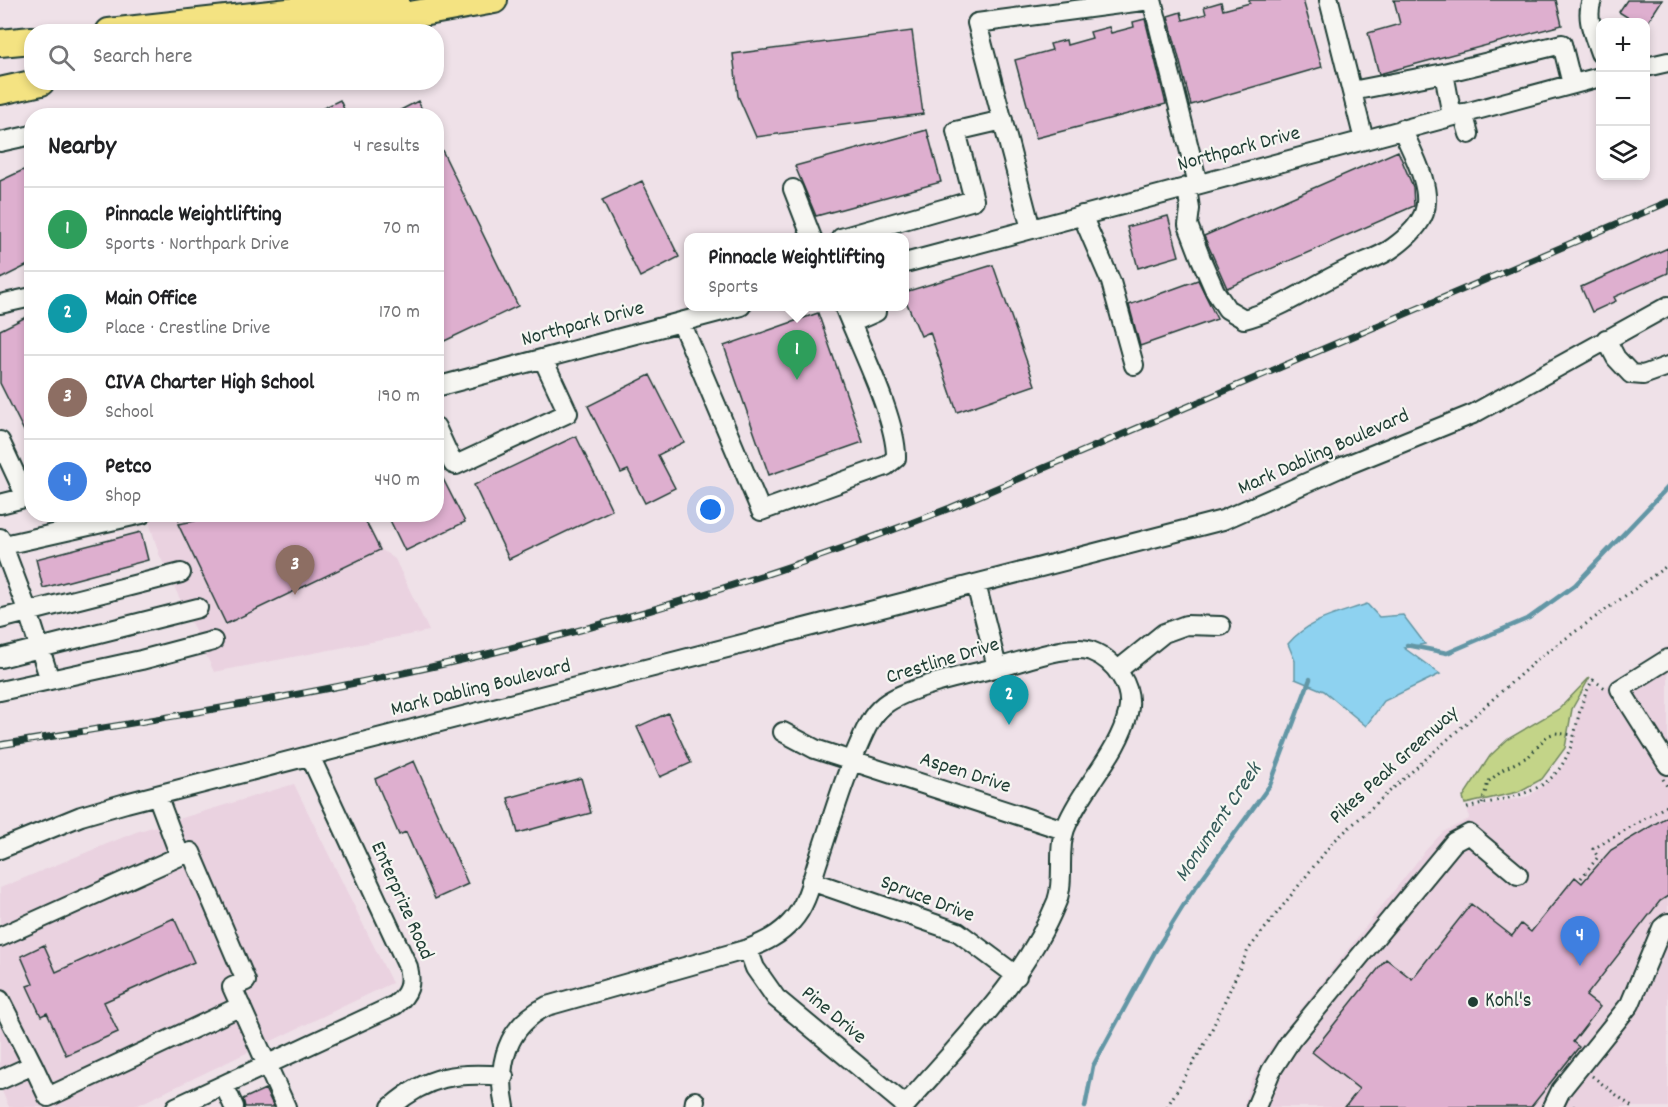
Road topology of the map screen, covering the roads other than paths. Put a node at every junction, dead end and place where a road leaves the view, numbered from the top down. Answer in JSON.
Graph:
{"nodes":[{"id":1,"x":396,"y":0,"type":"edge"},
{"id":2,"x":494,"y":0,"type":"edge"},
{"id":3,"x":1151,"y":0,"type":"edge"},
{"id":4,"x":1329,"y":0,"type":"edge"},
{"id":5,"x":1593,"y":0,"type":"edge"},
{"id":6,"x":181,"y":24,"type":"edge"},
{"id":7,"x":360,"y":24,"type":"edge"},
{"id":8,"x":24,"y":41,"type":"edge"},
{"id":9,"x":1596,"y":41,"type":"edge"},
{"id":10,"x":0,"y":44,"type":"edge"},
{"id":11,"x":1668,"y":62,"type":"edge"},
{"id":12,"x":1650,"y":66,"type":"edge"},
{"id":13,"x":1444,"y":73,"type":"junction"},
{"id":14,"x":1586,"y":80,"type":"edge"},
{"id":15,"x":24,"y":86,"type":"edge"},
{"id":16,"x":0,"y":91,"type":"edge"},
{"id":17,"x":1352,"y":91,"type":"junction"},
{"id":18,"x":1458,"y":114,"type":"junction"},
{"id":19,"x":1003,"y":120,"type":"junction"},
{"id":20,"x":1402,"y":129,"type":"junction"},
{"id":21,"x":1469,"y":134,"type":"dead end"},
{"id":22,"x":24,"y":136,"type":"edge"},
{"id":23,"x":1364,"y":140,"type":"junction"},
{"id":24,"x":0,"y":141,"type":"edge"},
{"id":25,"x":1193,"y":186,"type":"junction"},
{"id":26,"x":793,"y":189,"type":"dead end"},
{"id":27,"x":1082,"y":215,"type":"junction"},
{"id":28,"x":1032,"y":229,"type":"junction"},
{"id":29,"x":810,"y":233,"type":"edge"},
{"id":30,"x":876,"y":233,"type":"edge"},
{"id":31,"x":909,"y":262,"type":"edge"},
{"id":32,"x":24,"y":299,"type":"edge"},
{"id":33,"x":0,"y":304,"type":"edge"},
{"id":34,"x":1668,"y":306,"type":"edge"},
{"id":35,"x":722,"y":311,"type":"edge"},
{"id":36,"x":876,"y":311,"type":"edge"},
{"id":37,"x":847,"y":315,"type":"edge"},
{"id":38,"x":681,"y":322,"type":"junction"},
{"id":39,"x":1605,"y":339,"type":"junction"},
{"id":40,"x":543,"y":359,"type":"junction"},
{"id":41,"x":1134,"y":364,"type":"dead end"},
{"id":42,"x":1668,"y":366,"type":"edge"},
{"id":43,"x":444,"y":385,"type":"edge"},
{"id":44,"x":0,"y":441,"type":"edge"},
{"id":45,"x":444,"y":444,"type":"edge"},
{"id":46,"x":24,"y":487,"type":"edge"},
{"id":47,"x":24,"y":497,"type":"edge"},
{"id":48,"x":0,"y":504,"type":"edge"},
{"id":49,"x":103,"y":522,"type":"edge"},
{"id":50,"x":1,"y":543,"type":"edge"},
{"id":51,"x":181,"y":573,"type":"dead end"},
{"id":52,"x":976,"y":584,"type":"junction"},
{"id":53,"x":198,"y":609,"type":"dead end"},
{"id":54,"x":28,"y":612,"type":"junction"},
{"id":55,"x":0,"y":619,"type":"edge"},
{"id":56,"x":1221,"y":626,"type":"dead end"},
{"id":57,"x":213,"y":641,"type":"dead end"},
{"id":58,"x":40,"y":649,"type":"junction"},
{"id":59,"x":0,"y":658,"type":"edge"},
{"id":60,"x":1668,"y":659,"type":"edge"},
{"id":61,"x":998,"y":668,"type":"junction"},
{"id":62,"x":1118,"y":670,"type":"junction"},
{"id":63,"x":50,"y":680,"type":"junction"},
{"id":64,"x":0,"y":691,"type":"edge"},
{"id":65,"x":783,"y":732,"type":"dead end"},
{"id":66,"x":310,"y":756,"type":"junction"},
{"id":67,"x":852,"y":761,"type":"junction"},
{"id":68,"x":1663,"y":769,"type":"edge"},
{"id":69,"x":157,"y":795,"type":"junction"},
{"id":70,"x":1064,"y":830,"type":"junction"},
{"id":71,"x":0,"y":849,"type":"edge"},
{"id":72,"x":180,"y":856,"type":"junction"},
{"id":73,"x":1518,"y":875,"type":"dead end"},
{"id":74,"x":811,"y":881,"type":"junction"},
{"id":75,"x":1668,"y":923,"type":"edge"},
{"id":76,"x":0,"y":937,"type":"edge"},
{"id":77,"x":748,"y":949,"type":"junction"},
{"id":78,"x":1017,"y":976,"type":"junction"},
{"id":79,"x":0,"y":1000,"type":"edge"},
{"id":80,"x":241,"y":1006,"type":"junction"},
{"id":81,"x":33,"y":1065,"type":"junction"},
{"id":82,"x":268,"y":1065,"type":"junction"},
{"id":83,"x":504,"y":1076,"type":"junction"},
{"id":84,"x":0,"y":1080,"type":"edge"},
{"id":85,"x":224,"y":1085,"type":"junction"},
{"id":86,"x":182,"y":1106,"type":"edge"},
{"id":87,"x":904,"y":1106,"type":"edge"},
{"id":88,"x":234,"y":1107,"type":"edge"},
{"id":89,"x":286,"y":1107,"type":"edge"},
{"id":90,"x":391,"y":1107,"type":"edge"},
{"id":91,"x":505,"y":1107,"type":"edge"},
{"id":92,"x":1256,"y":1107,"type":"edge"},
{"id":93,"x":1553,"y":1107,"type":"edge"}],
"edges":[{"from":1,"to":6,"type":"highway"},
{"from":2,"to":7,"type":"highway"},
{"from":3,"to":19,"type":"street"},
{"from":3,"to":25,"type":"street"},
{"from":4,"to":17,"type":"street"},
{"from":5,"to":9,"type":"street"},
{"from":8,"to":10,"type":"highway"},
{"from":11,"to":12,"type":"street"},
{"from":13,"to":14,"type":"street"},
{"from":13,"to":17,"type":"street"},
{"from":13,"to":18,"type":"street"},
{"from":14,"to":18,"type":"street","name":"Northpark Drive"},
{"from":15,"to":16,"type":"highway"},
{"from":17,"to":23,"type":"street"},
{"from":18,"to":20,"type":"street","name":"Northpark Drive"},
{"from":18,"to":21,"type":"street"},
{"from":19,"to":28,"type":"street"},
{"from":19,"to":30,"type":"street"},
{"from":20,"to":23,"type":"street","name":"Northpark Drive"},
{"from":20,"to":25,"type":"street"},
{"from":22,"to":24,"type":"street"},
{"from":23,"to":25,"type":"street","name":"Northpark Drive"},
{"from":25,"to":27,"type":"street","name":"Northpark Drive"},
{"from":26,"to":29,"type":"street"},
{"from":27,"to":28,"type":"street","name":"Northpark Drive"},
{"from":27,"to":41,"type":"street"},
{"from":28,"to":31,"type":"street","name":"Northpark Drive"},
{"from":32,"to":33,"type":"street"},
{"from":34,"to":39,"type":"street","name":"Mark Dabling Boulevard"},
{"from":35,"to":38,"type":"street","name":"Northpark Drive"},
{"from":36,"to":37,"type":"street"},
{"from":37,"to":38,"type":"street"},
{"from":38,"to":40,"type":"street","name":"Northpark Drive"},
{"from":39,"to":42,"type":"street"},
{"from":39,"to":52,"type":"street","name":"Mark Dabling Boulevard"},
{"from":40,"to":43,"type":"street","name":"Northpark Drive"},
{"from":40,"to":45,"type":"street"},
{"from":44,"to":46,"type":"street"},
{"from":47,"to":48,"type":"street"},
{"from":49,"to":50,"type":"street"},
{"from":50,"to":54,"type":"street"},
{"from":51,"to":54,"type":"street"},
{"from":52,"to":61,"type":"street"},
{"from":52,"to":66,"type":"street","name":"Mark Dabling Boulevard"},
{"from":53,"to":58,"type":"street"},
{"from":54,"to":55,"type":"street"},
{"from":54,"to":58,"type":"street"},
{"from":56,"to":62,"type":"street"},
{"from":57,"to":63,"type":"street"},
{"from":58,"to":59,"type":"street"},
{"from":58,"to":63,"type":"street"},
{"from":60,"to":68,"type":"street"},
{"from":61,"to":62,"type":"street","name":"Crestline Drive"},
{"from":61,"to":67,"type":"street","name":"Crestline Drive"},
{"from":62,"to":70,"type":"street"},
{"from":63,"to":64,"type":"street"},
{"from":65,"to":67,"type":"street","name":"Aspen Drive"},
{"from":66,"to":69,"type":"street","name":"Mark Dabling Boulevard"},
{"from":66,"to":82,"type":"street","name":"Enterprize Road"},
{"from":67,"to":70,"type":"street","name":"Aspen Drive"},
{"from":67,"to":74,"type":"street","name":"Crestline Drive"},
{"from":69,"to":71,"type":"street","name":"Mark Dabling Boulevard"},
{"from":69,"to":72,"type":"street"},
{"from":70,"to":78,"type":"street"},
{"from":72,"to":76,"type":"street"},
{"from":72,"to":80,"type":"street"},
{"from":73,"to":92,"type":"street"},
{"from":74,"to":77,"type":"street","name":"Crestline Drive"},
{"from":74,"to":78,"type":"street","name":"Spruce Drive"},
{"from":75,"to":93,"type":"street"},
{"from":77,"to":83,"type":"street","name":"Crestline Drive"},
{"from":77,"to":87,"type":"street","name":"Pine Drive"},
{"from":78,"to":87,"type":"street"},
{"from":79,"to":81,"type":"street"},
{"from":80,"to":81,"type":"street"},
{"from":80,"to":82,"type":"street"},
{"from":81,"to":84,"type":"street"},
{"from":82,"to":85,"type":"street","name":"Enterprize Road"},
{"from":82,"to":89,"type":"street"},
{"from":83,"to":90,"type":"street"},
{"from":83,"to":91,"type":"street","name":"Crestline Drive"},
{"from":85,"to":86,"type":"street","name":"Enterprize Road"},
{"from":85,"to":88,"type":"street"}]}
